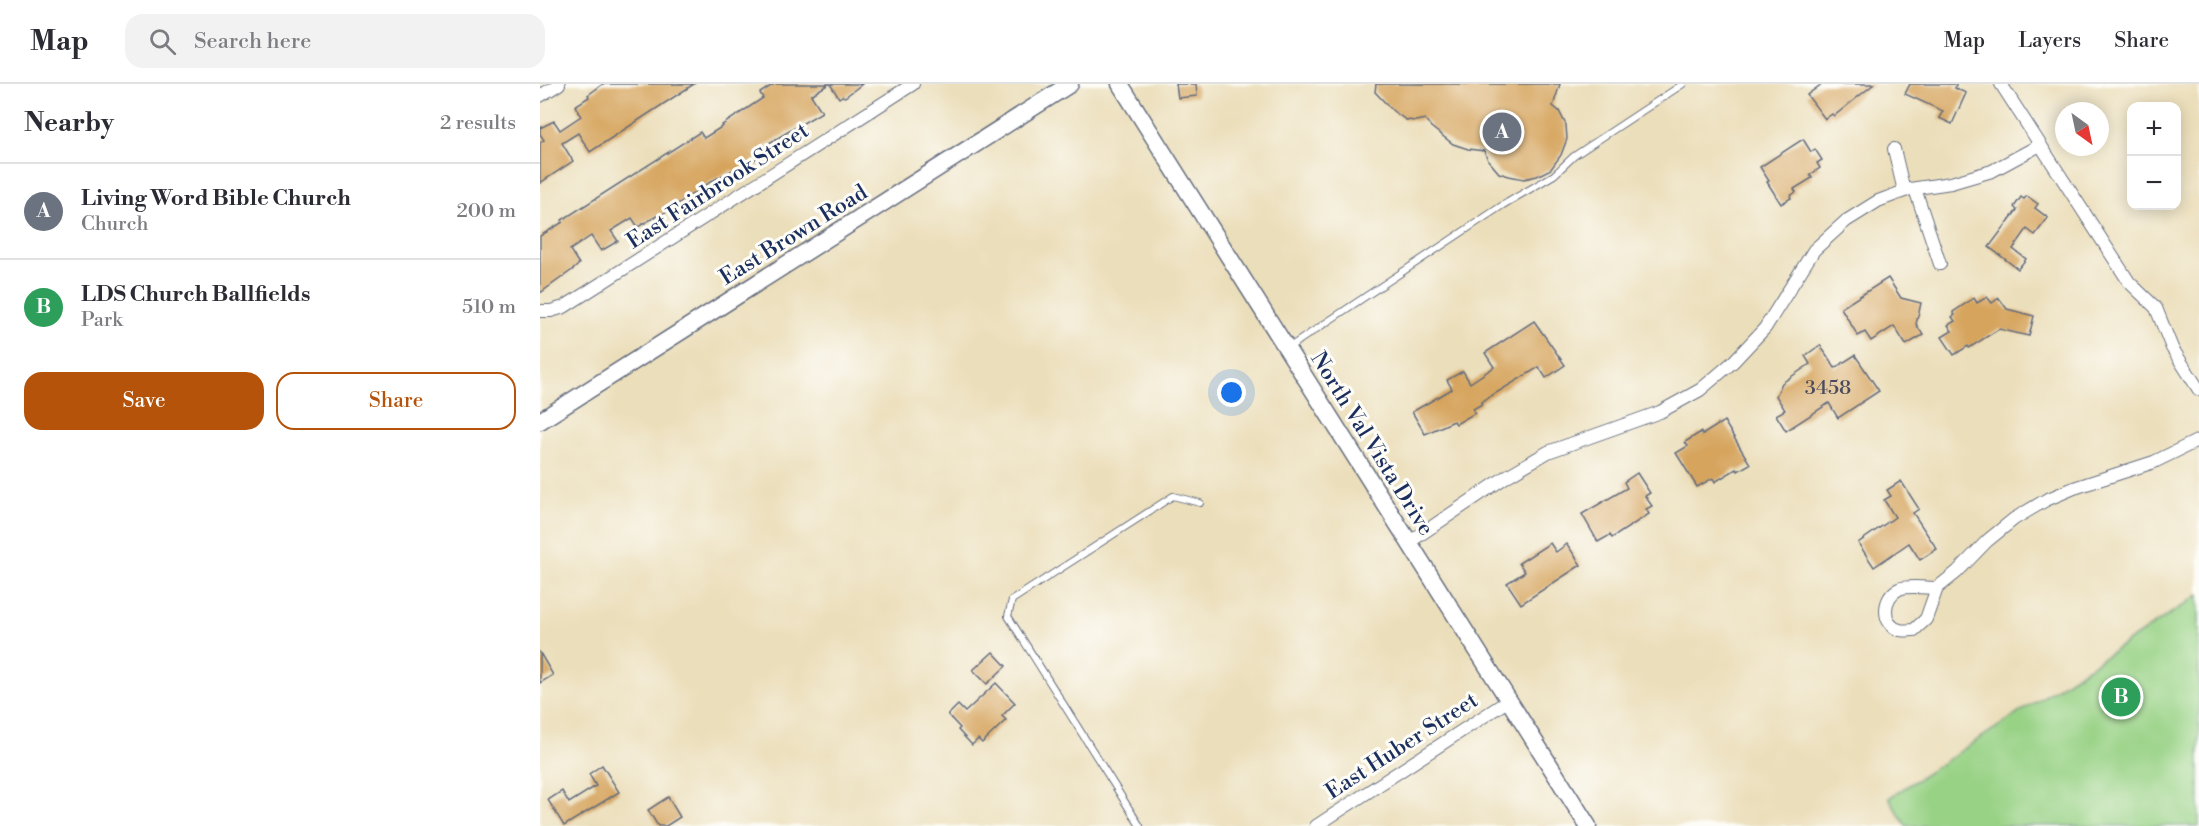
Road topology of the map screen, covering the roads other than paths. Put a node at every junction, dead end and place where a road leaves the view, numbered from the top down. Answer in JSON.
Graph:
{"nodes":[{"id":1,"x":559,"y":84,"type":"edge"},
{"id":2,"x":913,"y":84,"type":"edge"},
{"id":3,"x":1070,"y":84,"type":"edge"},
{"id":4,"x":1120,"y":84,"type":"edge"},
{"id":5,"x":1683,"y":84,"type":"edge"},
{"id":6,"x":2001,"y":84,"type":"edge"},
{"id":7,"x":540,"y":96,"type":"edge"},
{"id":8,"x":2040,"y":145,"type":"junction"},
{"id":9,"x":1894,"y":149,"type":"dead end"},
{"id":10,"x":1910,"y":190,"type":"junction"},
{"id":11,"x":1940,"y":264,"type":"dead end"},
{"id":12,"x":540,"y":311,"type":"edge"},
{"id":13,"x":1287,"y":348,"type":"junction"},
{"id":14,"x":2199,"y":390,"type":"edge"},
{"id":15,"x":540,"y":421,"type":"edge"},
{"id":16,"x":2199,"y":440,"type":"edge"},
{"id":17,"x":1200,"y":503,"type":"dead end"},
{"id":18,"x":1408,"y":543,"type":"junction"},
{"id":19,"x":1937,"y":588,"type":"junction"},
{"id":20,"x":1509,"y":700,"type":"junction"},
{"id":21,"x":1140,"y":826,"type":"edge"},
{"id":22,"x":1316,"y":826,"type":"edge"},
{"id":23,"x":1588,"y":826,"type":"edge"}],
"edges":[{"from":1,"to":7,"type":"street"},
{"from":2,"to":12,"type":"street","name":"East Fairbrook Street"},
{"from":3,"to":15,"type":"main road","name":"East Brown Road"},
{"from":4,"to":13,"type":"main road","name":"North Val Vista Drive"},
{"from":5,"to":13,"type":"lane"},
{"from":6,"to":8,"type":"street"},
{"from":8,"to":10,"type":"street"},
{"from":8,"to":14,"type":"street"},
{"from":9,"to":10,"type":"street"},
{"from":10,"to":11,"type":"street"},
{"from":10,"to":18,"type":"street"},
{"from":13,"to":18,"type":"main road","name":"North Val Vista Drive"},
{"from":16,"to":19,"type":"street"},
{"from":17,"to":21,"type":"lane"},
{"from":18,"to":20,"type":"main road","name":"North Val Vista Drive"},
{"from":19,"to":19,"type":"street"},
{"from":20,"to":22,"type":"street","name":"East Huber Street"},
{"from":20,"to":23,"type":"main road","name":"North Val Vista Drive"}]}
